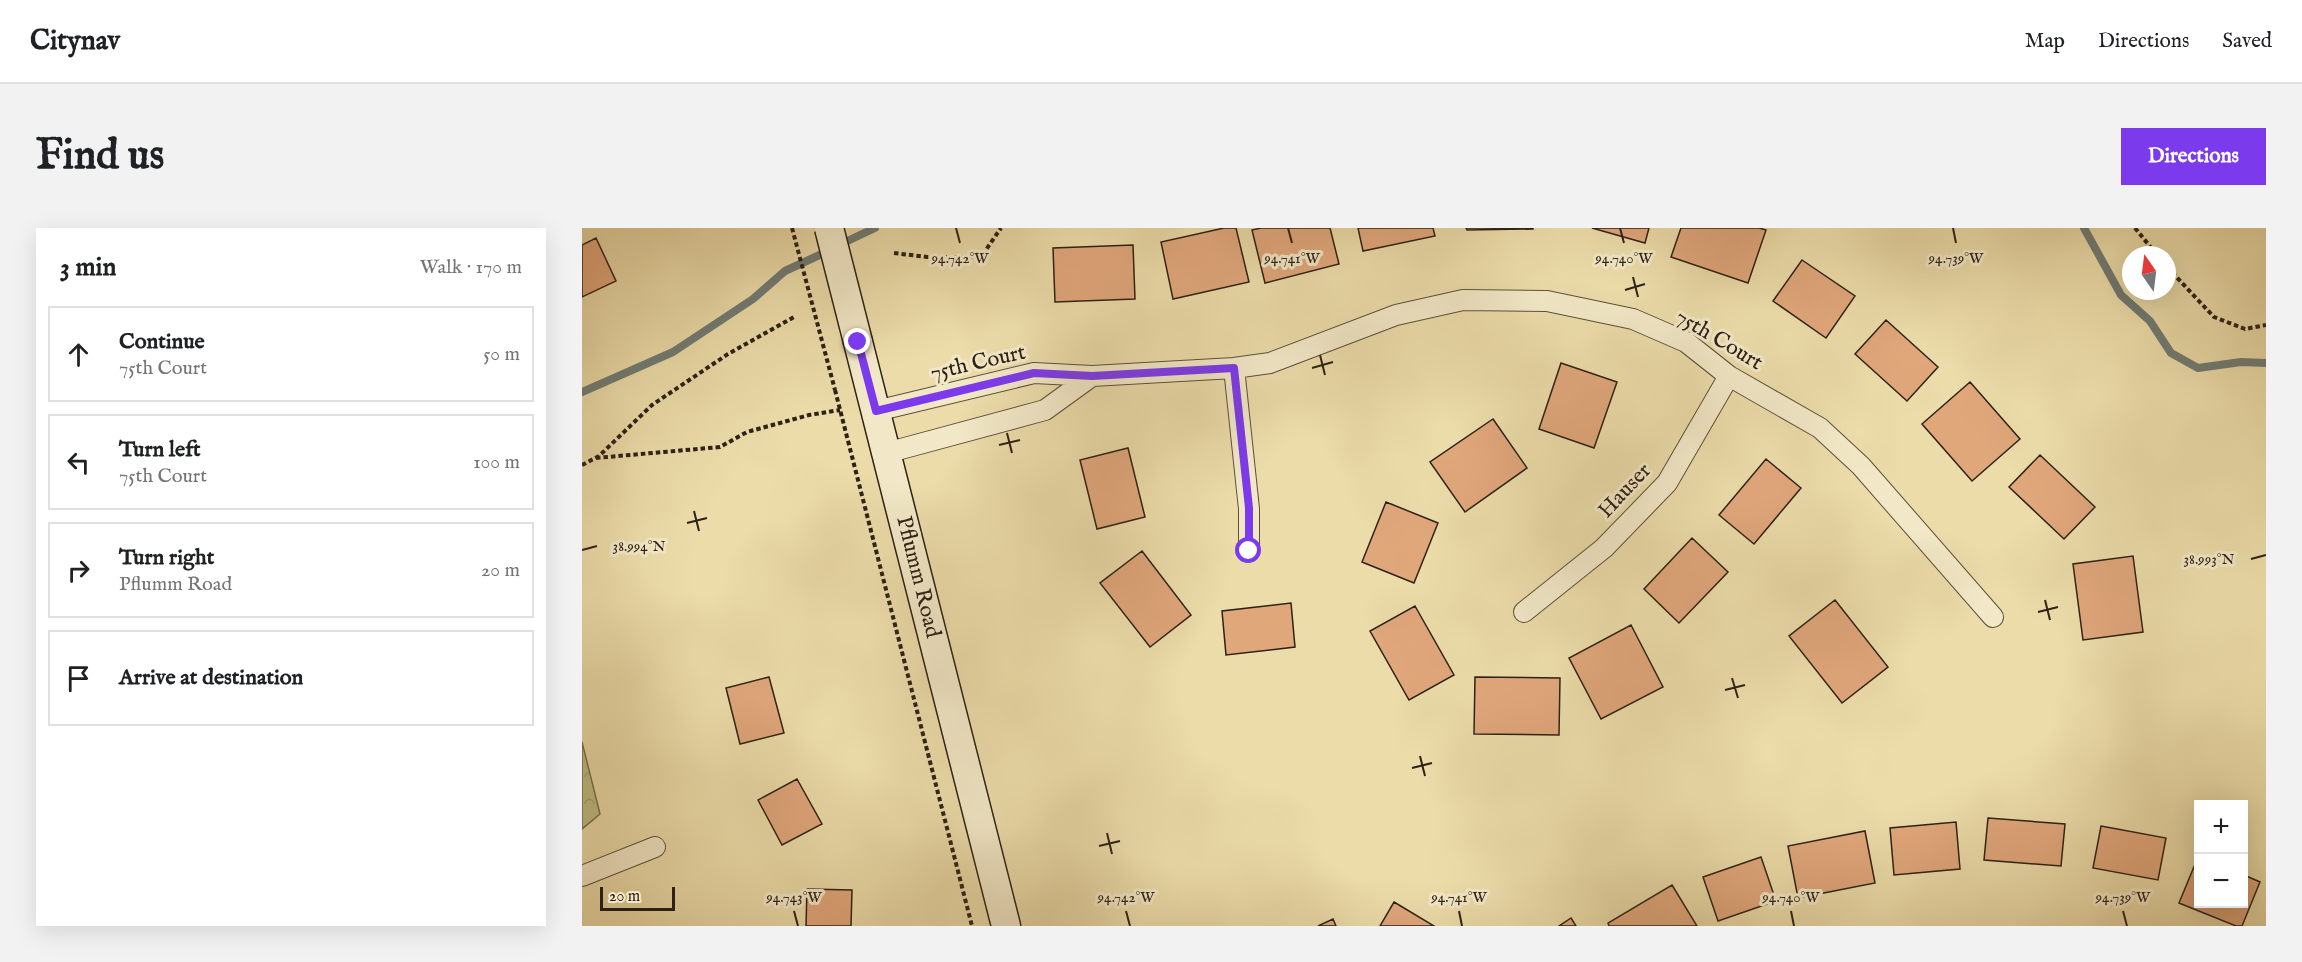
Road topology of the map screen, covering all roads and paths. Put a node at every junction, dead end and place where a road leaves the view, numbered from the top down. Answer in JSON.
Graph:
{"nodes":[{"id":1,"x":792,"y":228,"type":"edge"},
{"id":2,"x":829,"y":228,"type":"edge"},
{"id":3,"x":1001,"y":228,"type":"edge"},
{"id":4,"x":2135,"y":228,"type":"edge"},
{"id":5,"x":2150,"y":246,"type":"edge"},
{"id":6,"x":894,"y":253,"type":"dead end"},
{"id":7,"x":2176,"y":277,"type":"edge"},
{"id":8,"x":794,"y":316,"type":"dead end"},
{"id":9,"x":2266,"y":325,"type":"edge"},
{"id":10,"x":1234,"y":368,"type":"junction"},
{"id":11,"x":1092,"y":376,"type":"junction"},
{"id":12,"x":1729,"y":376,"type":"junction"},
{"id":13,"x":840,"y":410,"type":"junction"},
{"id":14,"x":876,"y":411,"type":"junction"},
{"id":15,"x":886,"y":453,"type":"junction"},
{"id":16,"x":596,"y":458,"type":"junction"},
{"id":17,"x":582,"y":465,"type":"edge"},
{"id":18,"x":1249,"y":551,"type":"dead end"},
{"id":19,"x":1524,"y":612,"type":"dead end"},
{"id":20,"x":1993,"y":616,"type":"dead end"},
{"id":21,"x":655,"y":847,"type":"dead end"},
{"id":22,"x":582,"y":876,"type":"edge"},
{"id":23,"x":972,"y":926,"type":"edge"},
{"id":24,"x":1006,"y":926,"type":"edge"}],
"edges":[{"from":1,"to":13,"type":"path","bridge":true},
{"from":2,"to":14,"type":"main road","name":"Pflumm Road","bridge":true},
{"from":3,"to":6,"type":"path"},
{"from":4,"to":5,"type":"path"},
{"from":7,"to":9,"type":"path"},
{"from":8,"to":16,"type":"path"},
{"from":10,"to":11,"type":"street","name":"75th Court"},
{"from":10,"to":12,"type":"street","name":"75th Court"},
{"from":10,"to":18,"type":"street"},
{"from":11,"to":14,"type":"street","name":"75th Court"},
{"from":11,"to":15,"type":"street"},
{"from":12,"to":19,"type":"street","name":"Hauser"},
{"from":12,"to":20,"type":"street","name":"75th Court"},
{"from":13,"to":16,"type":"path"},
{"from":13,"to":23,"type":"path"},
{"from":14,"to":15,"type":"main road","name":"Pflumm Road"},
{"from":15,"to":24,"type":"main road","name":"Pflumm Road"},
{"from":16,"to":17,"type":"path"},
{"from":21,"to":22,"type":"street"}]}
